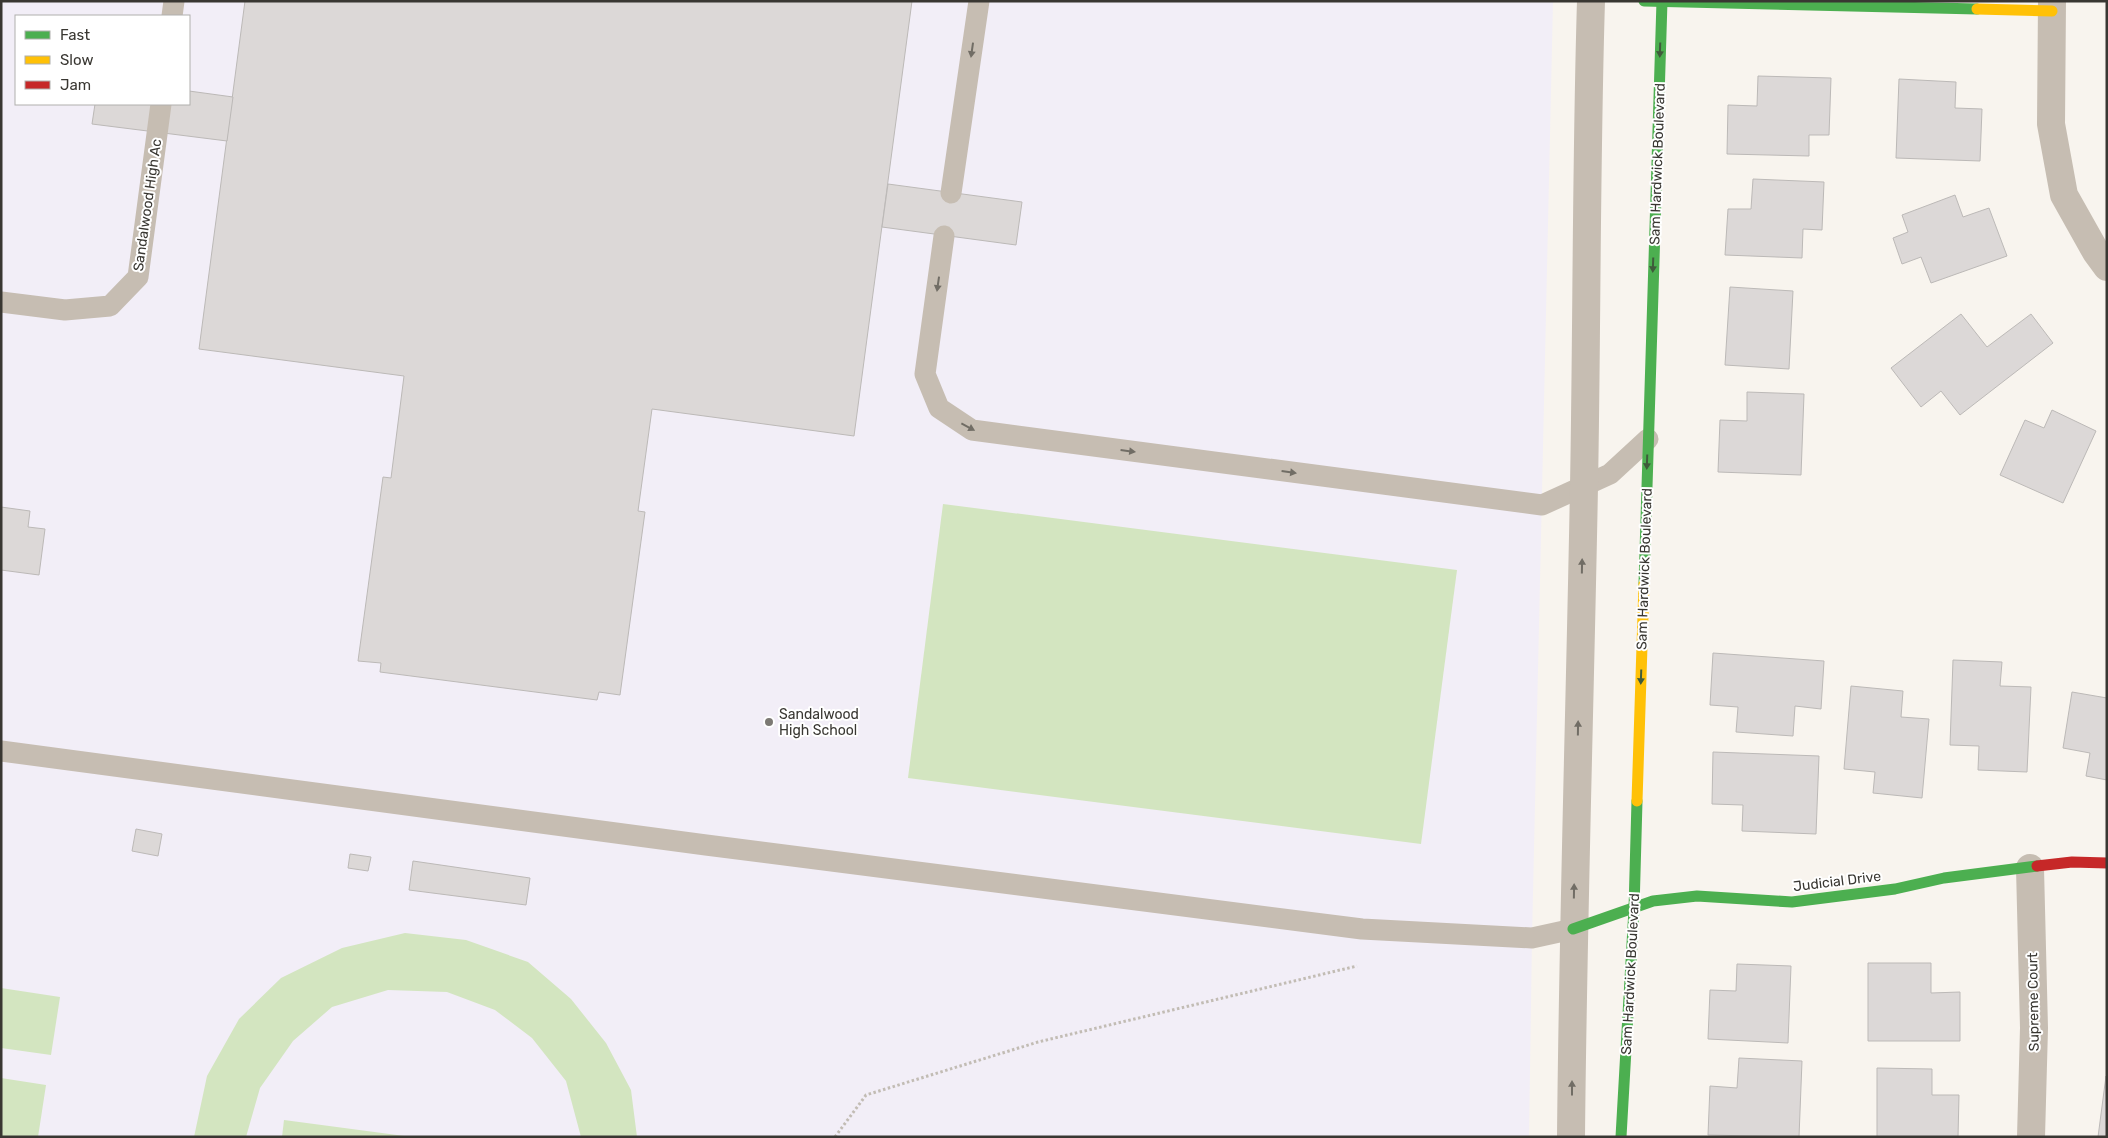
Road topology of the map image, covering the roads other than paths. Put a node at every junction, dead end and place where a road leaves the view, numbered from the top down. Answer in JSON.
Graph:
{"nodes":[{"id":1,"x":174,"y":1,"type":"edge"},
{"id":2,"x":979,"y":1,"type":"edge"},
{"id":3,"x":1591,"y":1,"type":"edge"},
{"id":4,"x":1643,"y":1,"type":"edge"},
{"id":5,"x":1662,"y":2,"type":"edge"},
{"id":6,"x":2052,"y":6,"type":"edge"},
{"id":7,"x":172,"y":15,"type":"edge"},
{"id":8,"x":161,"y":105,"type":"edge"},
{"id":9,"x":952,"y":193,"type":"dead end"},
{"id":10,"x":944,"y":236,"type":"dead end"},
{"id":11,"x":2107,"y":267,"type":"edge"},
{"id":12,"x":1,"y":302,"type":"edge"},
{"id":13,"x":1648,"y":439,"type":"junction"},
{"id":14,"x":1584,"y":486,"type":"junction"},
{"id":15,"x":1,"y":751,"type":"edge"},
{"id":16,"x":2107,"y":863,"type":"edge"},
{"id":17,"x":2030,"y":868,"type":"junction"},
{"id":18,"x":1634,"y":909,"type":"junction"},
{"id":19,"x":1573,"y":929,"type":"junction"},
{"id":20,"x":1571,"y":1137,"type":"edge"},
{"id":21,"x":1621,"y":1137,"type":"edge"},
{"id":22,"x":2031,"y":1137,"type":"edge"}],
"edges":[{"from":1,"to":7,"type":"lane"},
{"from":2,"to":9,"type":"lane","one_way":true},
{"from":3,"to":14,"type":"street"},
{"from":4,"to":5,"type":"street"},
{"from":5,"to":6,"type":"street"},
{"from":5,"to":13,"type":"street","name":"Sam Hardwick Boulevard","one_way":true},
{"from":6,"to":11,"type":"street"},
{"from":8,"to":12,"type":"lane","name":"Sandalwood High Ac"},
{"from":10,"to":14,"type":"lane","one_way":true},
{"from":13,"to":14,"type":"lane"},
{"from":13,"to":18,"type":"street","name":"Sam Hardwick Boulevard","one_way":true},
{"from":19,"to":14,"type":"street","one_way":true},
{"from":15,"to":19,"type":"lane"},
{"from":16,"to":17,"type":"street","name":"Judicial Drive"},
{"from":17,"to":18,"type":"street","name":"Judicial Drive"},
{"from":17,"to":22,"type":"street","name":"Supreme Court"},
{"from":18,"to":19,"type":"street","name":"Judicial Drive"},
{"from":18,"to":21,"type":"street","name":"Sam Hardwick Boulevard"},
{"from":20,"to":19,"type":"street","one_way":true}]}
